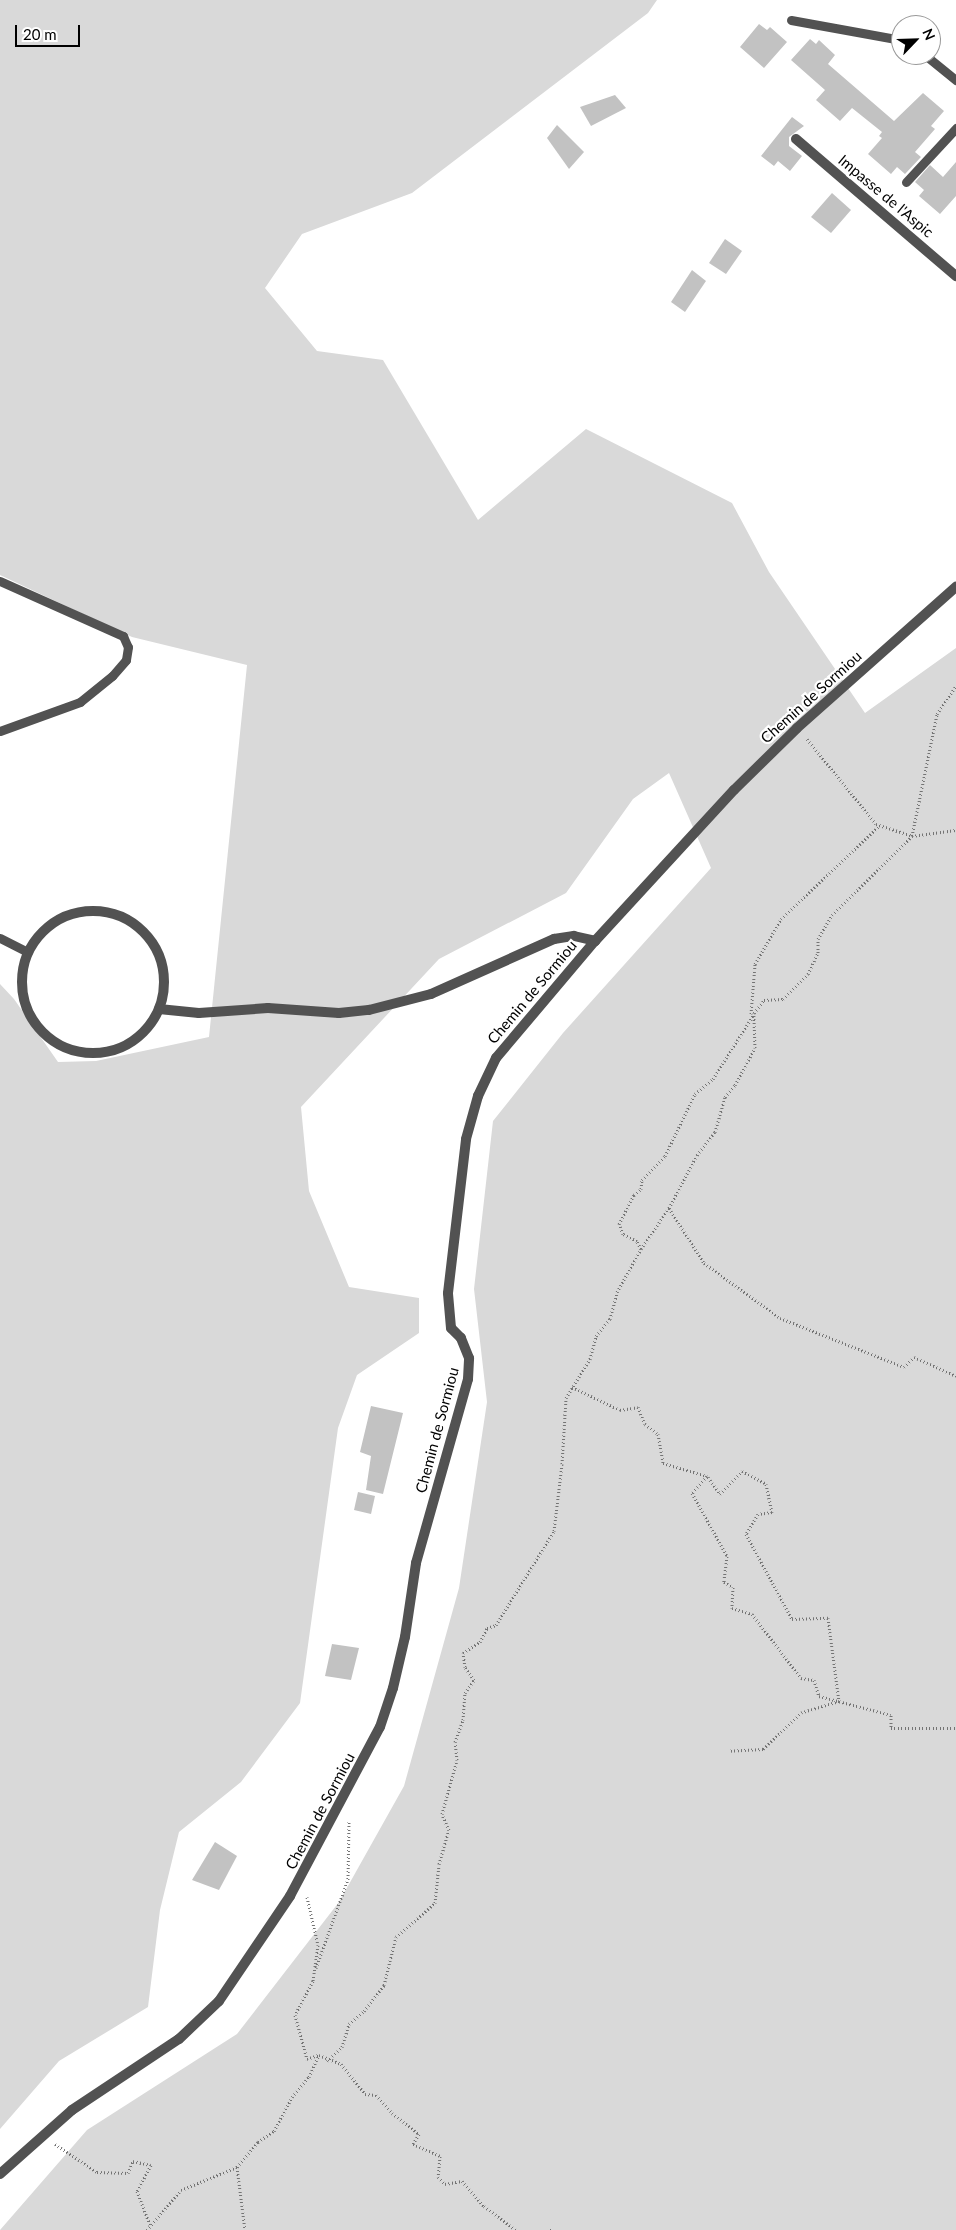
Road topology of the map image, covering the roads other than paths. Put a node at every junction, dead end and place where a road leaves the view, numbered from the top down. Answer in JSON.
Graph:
{"nodes":[{"id":1,"x":791,"y":20,"type":"dead end"},
{"id":2,"x":891,"y":38,"type":"edge"},
{"id":3,"x":937,"y":65,"type":"edge"},
{"id":4,"x":956,"y":80,"type":"edge"},
{"id":5,"x":956,"y":128,"type":"edge"},
{"id":6,"x":796,"y":139,"type":"dead end"},
{"id":7,"x":906,"y":182,"type":"dead end"},
{"id":8,"x":954,"y":270,"type":"edge"},
{"id":9,"x":0,"y":581,"type":"edge"},
{"id":10,"x":956,"y":587,"type":"edge"},
{"id":11,"x":0,"y":731,"type":"edge"},
{"id":12,"x":0,"y":938,"type":"edge"},
{"id":13,"x":595,"y":941,"type":"junction"},
{"id":14,"x":28,"y":952,"type":"junction"},
{"id":15,"x":159,"y":1009,"type":"junction"},
{"id":16,"x":0,"y":2174,"type":"edge"}],
"edges":[{"from":1,"to":2,"type":"lane"},
{"from":3,"to":4,"type":"lane"},
{"from":5,"to":7,"type":"lane"},
{"from":6,"to":8,"type":"street","name":"Impasse de l'Aspic"},
{"from":9,"to":11,"type":"lane"},
{"from":10,"to":13,"type":"street","name":"Chemin de Sormiou"},
{"from":12,"to":14,"type":"lane"},
{"from":13,"to":15,"type":"street"},
{"from":13,"to":16,"type":"street","name":"Chemin de Sormiou"},
{"from":14,"to":15,"type":"street"},
{"from":14,"to":15,"type":"street"}]}
